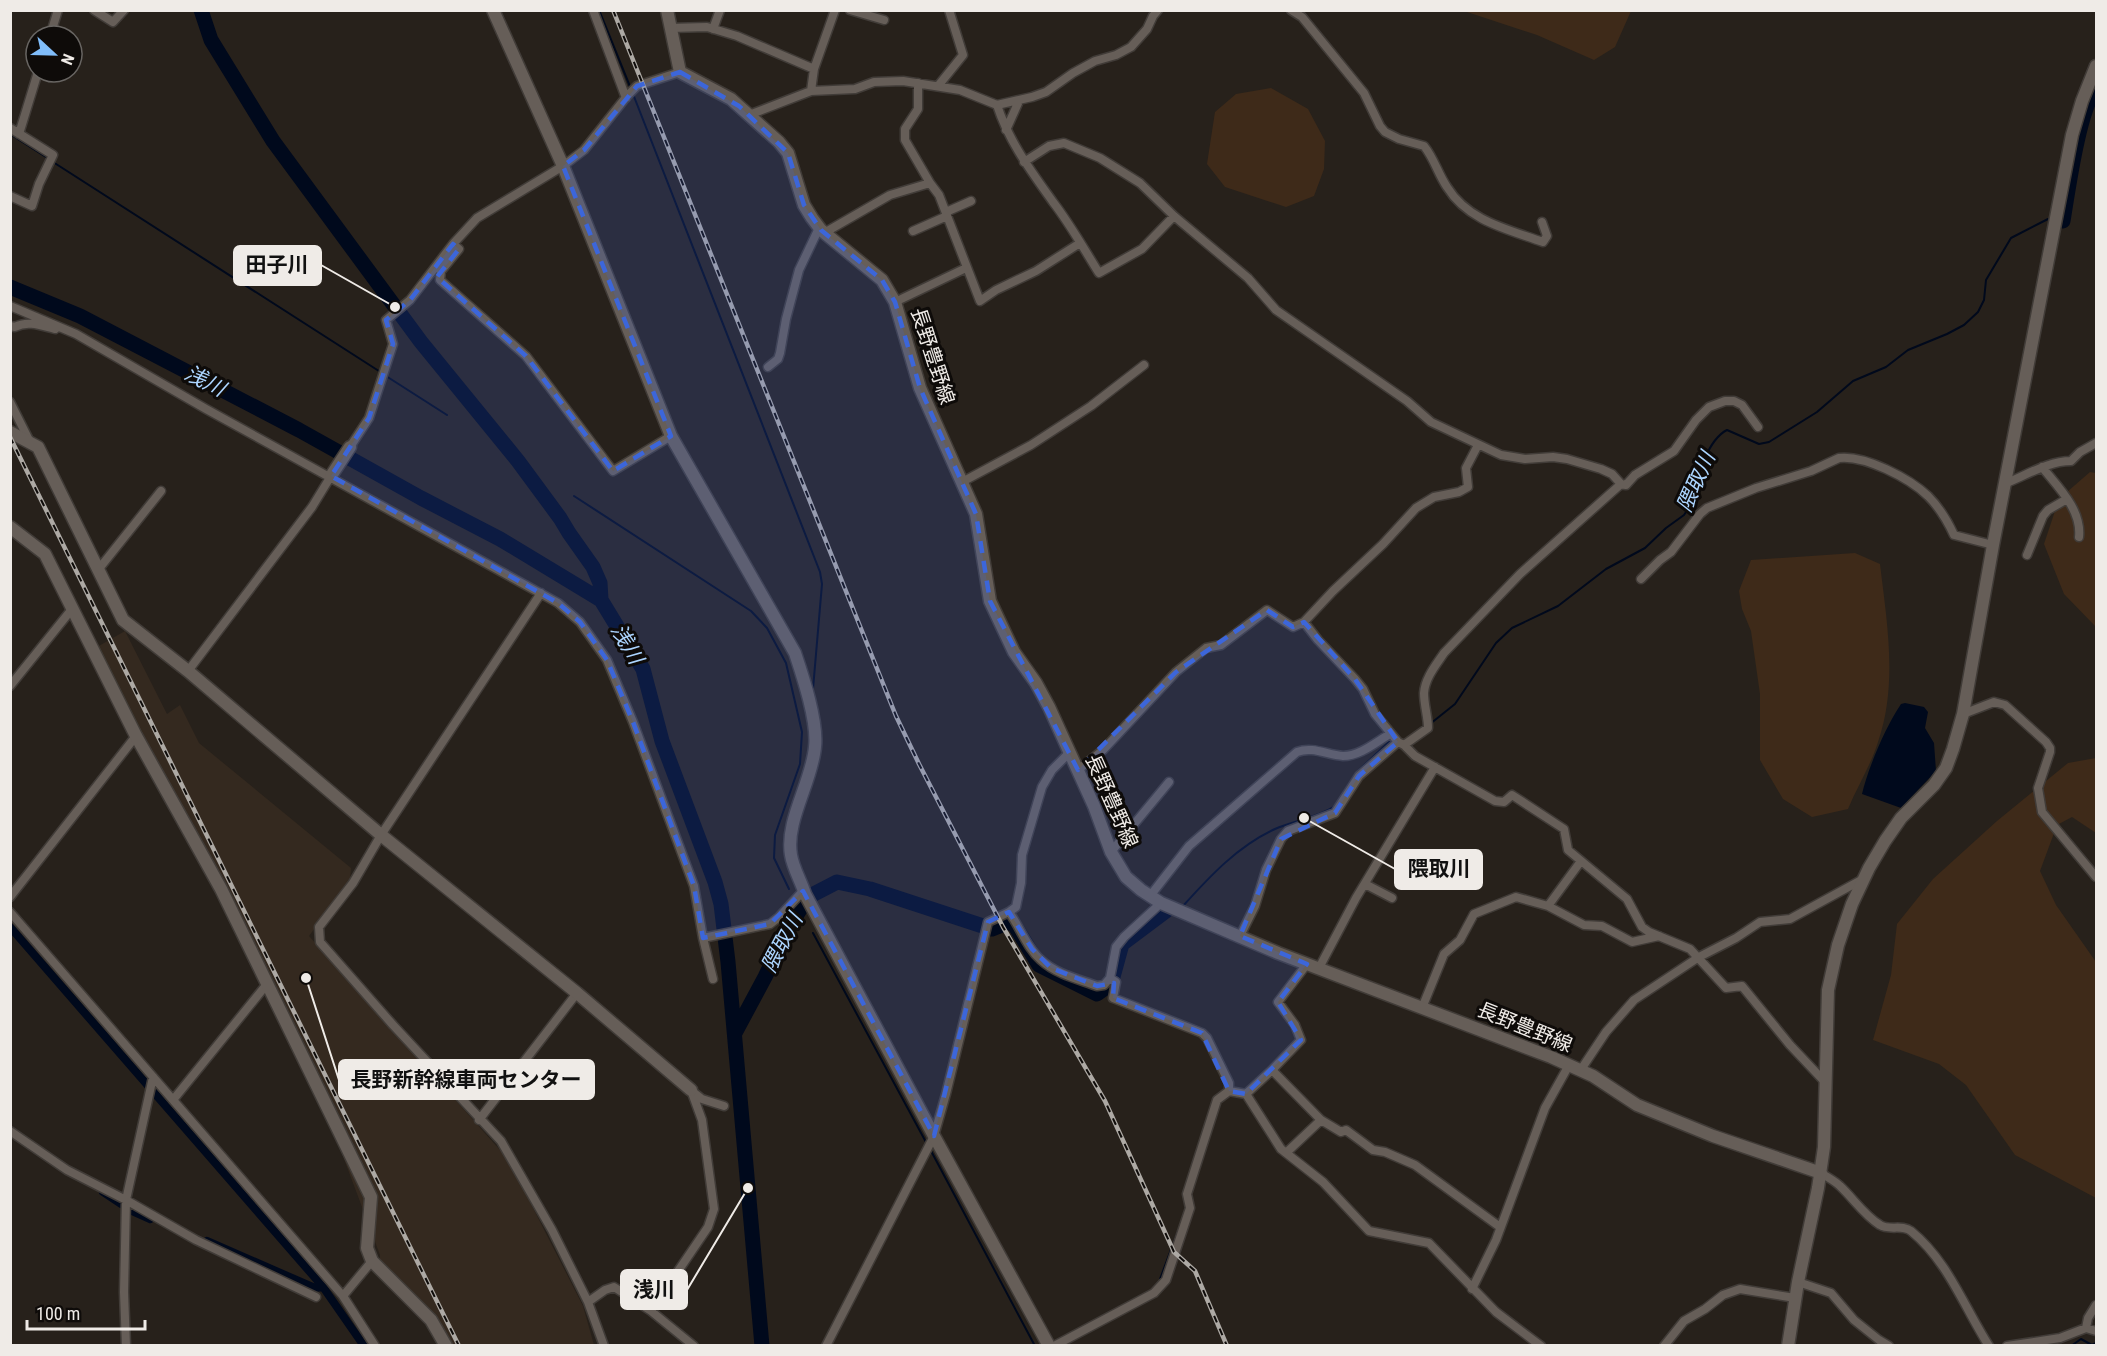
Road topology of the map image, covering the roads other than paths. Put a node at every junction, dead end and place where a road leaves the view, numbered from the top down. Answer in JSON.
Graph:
{"nodes":[{"id":1,"x":94,"y":10,"type":"edge"},
{"id":2,"x":124,"y":10,"type":"edge"},
{"id":3,"x":493,"y":10,"type":"edge"},
{"id":4,"x":593,"y":10,"type":"edge"},
{"id":5,"x":667,"y":10,"type":"edge"},
{"id":6,"x":720,"y":10,"type":"edge"},
{"id":7,"x":835,"y":10,"type":"edge"},
{"id":8,"x":850,"y":10,"type":"edge"},
{"id":9,"x":949,"y":10,"type":"edge"},
{"id":10,"x":1158,"y":10,"type":"edge"},
{"id":11,"x":1291,"y":10,"type":"edge"},
{"id":12,"x":884,"y":20,"type":"dead end"},
{"id":13,"x":670,"y":28,"type":"junction"},
{"id":14,"x":713,"y":29,"type":"junction"},
{"id":15,"x":2097,"y":66,"type":"edge"},
{"id":16,"x":814,"y":69,"type":"junction"},
{"id":17,"x":680,"y":72,"type":"junction"},
{"id":18,"x":918,"y":83,"type":"junction"},
{"id":19,"x":34,"y":84,"type":"edge"},
{"id":20,"x":938,"y":86,"type":"junction"},
{"id":21,"x":811,"y":91,"type":"junction"},
{"id":22,"x":626,"y":97,"type":"junction"},
{"id":23,"x":1019,"y":100,"type":"junction"},
{"id":24,"x":997,"y":105,"type":"junction"},
{"id":25,"x":749,"y":115,"type":"junction"},
{"id":26,"x":10,"y":128,"type":"edge"},
{"id":27,"x":1006,"y":130,"type":"junction"},
{"id":28,"x":19,"y":134,"type":"junction"},
{"id":29,"x":1024,"y":162,"type":"junction"},
{"id":30,"x":563,"y":166,"type":"junction"},
{"id":31,"x":930,"y":183,"type":"junction"},
{"id":32,"x":10,"y":196,"type":"edge"},
{"id":33,"x":971,"y":201,"type":"dead end"},
{"id":34,"x":946,"y":214,"type":"junction"},
{"id":35,"x":1174,"y":216,"type":"junction"},
{"id":36,"x":1542,"y":222,"type":"dead end"},
{"id":37,"x":822,"y":230,"type":"junction"},
{"id":38,"x":913,"y":231,"type":"dead end"},
{"id":39,"x":1080,"y":243,"type":"junction"},
{"id":40,"x":453,"y":244,"type":"junction"},
{"id":41,"x":966,"y":268,"type":"junction"},
{"id":42,"x":895,"y":302,"type":"junction"},
{"id":43,"x":10,"y":306,"type":"edge"},
{"id":44,"x":12,"y":329,"type":"edge"},
{"id":45,"x":76,"y":334,"type":"junction"},
{"id":46,"x":1144,"y":365,"type":"dead end"},
{"id":47,"x":768,"y":367,"type":"dead end"},
{"id":48,"x":10,"y":402,"type":"edge"},
{"id":49,"x":1758,"y":428,"type":"dead end"},
{"id":50,"x":10,"y":432,"type":"edge"},
{"id":51,"x":671,"y":436,"type":"junction"},
{"id":52,"x":30,"y":441,"type":"junction"},
{"id":53,"x":2097,"y":443,"type":"edge"},
{"id":54,"x":1478,"y":445,"type":"junction"},
{"id":55,"x":350,"y":447,"type":"joint"},
{"id":56,"x":2042,"y":467,"type":"junction"},
{"id":57,"x":331,"y":475,"type":"junction"},
{"id":58,"x":963,"y":482,"type":"junction"},
{"id":59,"x":1621,"y":484,"type":"junction"},
{"id":60,"x":2004,"y":484,"type":"junction"},
{"id":61,"x":161,"y":491,"type":"dead end"},
{"id":62,"x":2067,"y":499,"type":"junction"},
{"id":63,"x":10,"y":527,"type":"edge"},
{"id":64,"x":2079,"y":537,"type":"dead end"},
{"id":65,"x":1993,"y":545,"type":"junction"},
{"id":66,"x":2027,"y":555,"type":"dead end"},
{"id":67,"x":98,"y":570,"type":"junction"},
{"id":68,"x":1641,"y":579,"type":"dead end"},
{"id":69,"x":541,"y":593,"type":"junction"},
{"id":70,"x":72,"y":609,"type":"junction"},
{"id":71,"x":1304,"y":622,"type":"junction"},
{"id":72,"x":189,"y":671,"type":"junction"},
{"id":73,"x":10,"y":686,"type":"edge"},
{"id":74,"x":1963,"y":714,"type":"junction"},
{"id":75,"x":1390,"y":734,"type":"junction"},
{"id":76,"x":136,"y":736,"type":"junction"},
{"id":77,"x":1401,"y":743,"type":"junction"},
{"id":78,"x":1069,"y":753,"type":"junction"},
{"id":79,"x":1435,"y":767,"type":"junction"},
{"id":80,"x":1078,"y":770,"type":"junction"},
{"id":81,"x":1169,"y":782,"type":"dead end"},
{"id":82,"x":381,"y":835,"type":"junction"},
{"id":83,"x":1111,"y":852,"type":"junction"},
{"id":84,"x":1581,"y":861,"type":"junction"},
{"id":85,"x":2097,"y":877,"type":"edge"},
{"id":86,"x":1865,"y":878,"type":"junction"},
{"id":87,"x":1365,"y":884,"type":"junction"},
{"id":88,"x":804,"y":892,"type":"junction"},
{"id":89,"x":1150,"y":896,"type":"junction"},
{"id":90,"x":10,"y":897,"type":"edge"},
{"id":91,"x":1392,"y":898,"type":"dead end"},
{"id":92,"x":1161,"y":903,"type":"junction"},
{"id":93,"x":1548,"y":906,"type":"junction"},
{"id":94,"x":10,"y":912,"type":"edge"},
{"id":95,"x":1010,"y":912,"type":"junction"},
{"id":96,"x":1240,"y":936,"type":"junction"},
{"id":97,"x":1660,"y":936,"type":"junction"},
{"id":98,"x":704,"y":938,"type":"junction"},
{"id":99,"x":1699,"y":957,"type":"junction"},
{"id":100,"x":1307,"y":964,"type":"junction"},
{"id":101,"x":1319,"y":968,"type":"junction"},
{"id":102,"x":713,"y":979,"type":"dead end"},
{"id":103,"x":1112,"y":979,"type":"junction"},
{"id":104,"x":267,"y":984,"type":"junction"},
{"id":105,"x":577,"y":993,"type":"junction"},
{"id":106,"x":1422,"y":1008,"type":"junction"},
{"id":107,"x":1569,"y":1065,"type":"junction"},
{"id":108,"x":1272,"y":1070,"type":"junction"},
{"id":109,"x":1580,"y":1071,"type":"junction"},
{"id":110,"x":152,"y":1080,"type":"junction"},
{"id":111,"x":1825,"y":1082,"type":"junction"},
{"id":112,"x":691,"y":1090,"type":"junction"},
{"id":113,"x":1229,"y":1091,"type":"junction"},
{"id":114,"x":1246,"y":1094,"type":"junction"},
{"id":115,"x":173,"y":1100,"type":"junction"},
{"id":116,"x":724,"y":1106,"type":"dead end"},
{"id":117,"x":479,"y":1120,"type":"junction"},
{"id":118,"x":1322,"y":1120,"type":"junction"},
{"id":119,"x":10,"y":1131,"type":"edge"},
{"id":120,"x":934,"y":1136,"type":"junction"},
{"id":121,"x":1286,"y":1153,"type":"junction"},
{"id":122,"x":1821,"y":1173,"type":"junction"},
{"id":123,"x":126,"y":1200,"type":"junction"},
{"id":124,"x":1500,"y":1227,"type":"junction"},
{"id":125,"x":372,"y":1261,"type":"junction"},
{"id":126,"x":1798,"y":1282,"type":"junction"},
{"id":127,"x":1472,"y":1289,"type":"junction"},
{"id":128,"x":343,"y":1296,"type":"junction"},
{"id":129,"x":316,"y":1297,"type":"dead end"},
{"id":130,"x":1795,"y":1298,"type":"junction"},
{"id":131,"x":588,"y":1302,"type":"junction"},
{"id":132,"x":2097,"y":1305,"type":"edge"},
{"id":133,"x":651,"y":1311,"type":"junction"},
{"id":134,"x":2086,"y":1328,"type":"junction"},
{"id":135,"x":2097,"y":1331,"type":"edge"},
{"id":136,"x":126,"y":1346,"type":"edge"},
{"id":137,"x":375,"y":1346,"type":"edge"},
{"id":138,"x":446,"y":1346,"type":"edge"},
{"id":139,"x":604,"y":1346,"type":"edge"},
{"id":140,"x":694,"y":1346,"type":"edge"},
{"id":141,"x":826,"y":1346,"type":"edge"},
{"id":142,"x":1049,"y":1346,"type":"edge"},
{"id":143,"x":1054,"y":1346,"type":"edge"},
{"id":144,"x":1541,"y":1346,"type":"edge"},
{"id":145,"x":1664,"y":1346,"type":"edge"},
{"id":146,"x":1788,"y":1346,"type":"edge"},
{"id":147,"x":1889,"y":1346,"type":"edge"},
{"id":148,"x":1989,"y":1346,"type":"edge"},
{"id":149,"x":2007,"y":1346,"type":"edge"}],
"edges":[{"from":1,"to":2,"type":"street"},
{"from":3,"to":30,"type":"street"},
{"from":4,"to":22,"type":"street"},
{"from":5,"to":13,"type":"street"},
{"from":6,"to":14,"type":"street"},
{"from":7,"to":16,"type":"street"},
{"from":8,"to":12,"type":"street"},
{"from":9,"to":20,"type":"street"},
{"from":10,"to":23,"type":"street"},
{"from":11,"to":36,"type":"street"},
{"from":13,"to":14,"type":"street"},
{"from":13,"to":17,"type":"street"},
{"from":14,"to":16,"type":"street"},
{"from":15,"to":60,"type":"street"},
{"from":16,"to":21,"type":"street"},
{"from":17,"to":22,"type":"street"},
{"from":17,"to":25,"type":"street","name":"長野豊野線"},
{"from":18,"to":20,"type":"street"},
{"from":18,"to":21,"type":"street"},
{"from":18,"to":31,"type":"street"},
{"from":19,"to":28,"type":"street"},
{"from":20,"to":24,"type":"street"},
{"from":21,"to":25,"type":"street"},
{"from":22,"to":30,"type":"street"},
{"from":23,"to":24,"type":"street"},
{"from":23,"to":27,"type":"street"},
{"from":24,"to":27,"type":"street"},
{"from":25,"to":37,"type":"street","name":"長野豊野線"},
{"from":26,"to":28,"type":"street"},
{"from":27,"to":29,"type":"street"},
{"from":28,"to":32,"type":"street"},
{"from":29,"to":35,"type":"street"},
{"from":29,"to":39,"type":"street"},
{"from":30,"to":40,"type":"street"},
{"from":30,"to":51,"type":"street"},
{"from":31,"to":34,"type":"street"},
{"from":31,"to":37,"type":"street"},
{"from":33,"to":34,"type":"street"},
{"from":34,"to":38,"type":"street"},
{"from":34,"to":41,"type":"street"},
{"from":35,"to":39,"type":"street"},
{"from":35,"to":54,"type":"street"},
{"from":37,"to":42,"type":"street","name":"長野豊野線"},
{"from":37,"to":47,"type":"street"},
{"from":39,"to":41,"type":"street"},
{"from":40,"to":51,"type":"street"},
{"from":40,"to":55,"type":"street"},
{"from":41,"to":42,"type":"street"},
{"from":42,"to":58,"type":"street","name":"長野豊野線"},
{"from":43,"to":45,"type":"street"},
{"from":44,"to":45,"type":"street"},
{"from":45,"to":57,"type":"street"},
{"from":46,"to":58,"type":"street"},
{"from":48,"to":52,"type":"street"},
{"from":49,"to":59,"type":"street"},
{"from":50,"to":52,"type":"street"},
{"from":51,"to":88,"type":"street"},
{"from":52,"to":67,"type":"street"},
{"from":53,"to":56,"type":"street"},
{"from":54,"to":59,"type":"street"},
{"from":54,"to":71,"type":"street"},
{"from":55,"to":57,"type":"street"},
{"from":56,"to":60,"type":"street"},
{"from":56,"to":62,"type":"street"},
{"from":57,"to":69,"type":"street"},
{"from":57,"to":72,"type":"street"},
{"from":58,"to":78,"type":"street","name":"長野豊野線"},
{"from":59,"to":77,"type":"street"},
{"from":60,"to":65,"type":"street"},
{"from":61,"to":67,"type":"street"},
{"from":62,"to":64,"type":"street"},
{"from":62,"to":66,"type":"street"},
{"from":63,"to":70,"type":"street"},
{"from":65,"to":68,"type":"street"},
{"from":65,"to":74,"type":"street"},
{"from":67,"to":72,"type":"street"},
{"from":69,"to":82,"type":"street"},
{"from":69,"to":98,"type":"street"},
{"from":70,"to":73,"type":"street"},
{"from":70,"to":76,"type":"street"},
{"from":71,"to":75,"type":"street"},
{"from":71,"to":80,"type":"street"},
{"from":72,"to":82,"type":"street"},
{"from":74,"to":85,"type":"street"},
{"from":74,"to":86,"type":"street"},
{"from":75,"to":77,"type":"street"},
{"from":75,"to":89,"type":"street"},
{"from":76,"to":90,"type":"street"},
{"from":76,"to":104,"type":"street"},
{"from":77,"to":79,"type":"street"},
{"from":77,"to":96,"type":"street"},
{"from":78,"to":80,"type":"street","name":"長野豊野線"},
{"from":78,"to":95,"type":"street"},
{"from":79,"to":84,"type":"street"},
{"from":79,"to":87,"type":"street"},
{"from":80,"to":83,"type":"street","name":"長野豊野線"},
{"from":81,"to":83,"type":"street"},
{"from":82,"to":105,"type":"street"},
{"from":82,"to":117,"type":"street"},
{"from":83,"to":89,"type":"street","name":"長野豊野線"},
{"from":84,"to":93,"type":"street"},
{"from":84,"to":97,"type":"street"},
{"from":86,"to":99,"type":"street"},
{"from":86,"to":111,"type":"street"},
{"from":87,"to":91,"type":"street"},
{"from":87,"to":101,"type":"street"},
{"from":88,"to":98,"type":"street"},
{"from":88,"to":120,"type":"street"},
{"from":89,"to":92,"type":"street","name":"長野豊野線"},
{"from":92,"to":96,"type":"street","name":"長野豊野線"},
{"from":92,"to":103,"type":"street"},
{"from":93,"to":97,"type":"street"},
{"from":93,"to":106,"type":"street"},
{"from":94,"to":110,"type":"street"},
{"from":95,"to":103,"type":"street"},
{"from":95,"to":120,"type":"street"},
{"from":96,"to":100,"type":"street","name":"長野豊野線"},
{"from":97,"to":99,"type":"street"},
{"from":98,"to":102,"type":"street"},
{"from":99,"to":109,"type":"street"},
{"from":99,"to":111,"type":"street"},
{"from":100,"to":101,"type":"street","name":"長野豊野線"},
{"from":100,"to":108,"type":"street"},
{"from":101,"to":106,"type":"street","name":"長野豊野線"},
{"from":103,"to":113,"type":"street"},
{"from":104,"to":115,"type":"street"},
{"from":104,"to":125,"type":"street"},
{"from":105,"to":112,"type":"street"},
{"from":105,"to":117,"type":"street"},
{"from":106,"to":107,"type":"street","name":"長野豊野線"},
{"from":107,"to":109,"type":"street","name":"長野豊野線"},
{"from":107,"to":124,"type":"street"},
{"from":108,"to":114,"type":"street"},
{"from":108,"to":118,"type":"street"},
{"from":109,"to":122,"type":"street","name":"長野豊野線"},
{"from":110,"to":115,"type":"street"},
{"from":110,"to":123,"type":"street"},
{"from":111,"to":122,"type":"street"},
{"from":112,"to":116,"type":"street"},
{"from":112,"to":133,"type":"street"},
{"from":113,"to":114,"type":"street"},
{"from":113,"to":143,"type":"street"},
{"from":114,"to":121,"type":"street"},
{"from":115,"to":128,"type":"street"},
{"from":117,"to":131,"type":"street"},
{"from":118,"to":121,"type":"street"},
{"from":118,"to":124,"type":"street"},
{"from":119,"to":123,"type":"street"},
{"from":120,"to":141,"type":"street"},
{"from":120,"to":142,"type":"street"},
{"from":121,"to":127,"type":"street"},
{"from":122,"to":126,"type":"street"},
{"from":122,"to":148,"type":"street"},
{"from":123,"to":129,"type":"street"},
{"from":123,"to":136,"type":"street"},
{"from":124,"to":127,"type":"street"},
{"from":125,"to":128,"type":"street"},
{"from":125,"to":138,"type":"street"},
{"from":126,"to":130,"type":"street"},
{"from":126,"to":147,"type":"street"},
{"from":127,"to":144,"type":"street"},
{"from":128,"to":137,"type":"street"},
{"from":130,"to":145,"type":"street"},
{"from":130,"to":146,"type":"street"},
{"from":131,"to":133,"type":"street"},
{"from":131,"to":139,"type":"street"},
{"from":132,"to":134,"type":"street"},
{"from":133,"to":140,"type":"street"},
{"from":134,"to":135,"type":"street"},
{"from":134,"to":149,"type":"street"}]}
